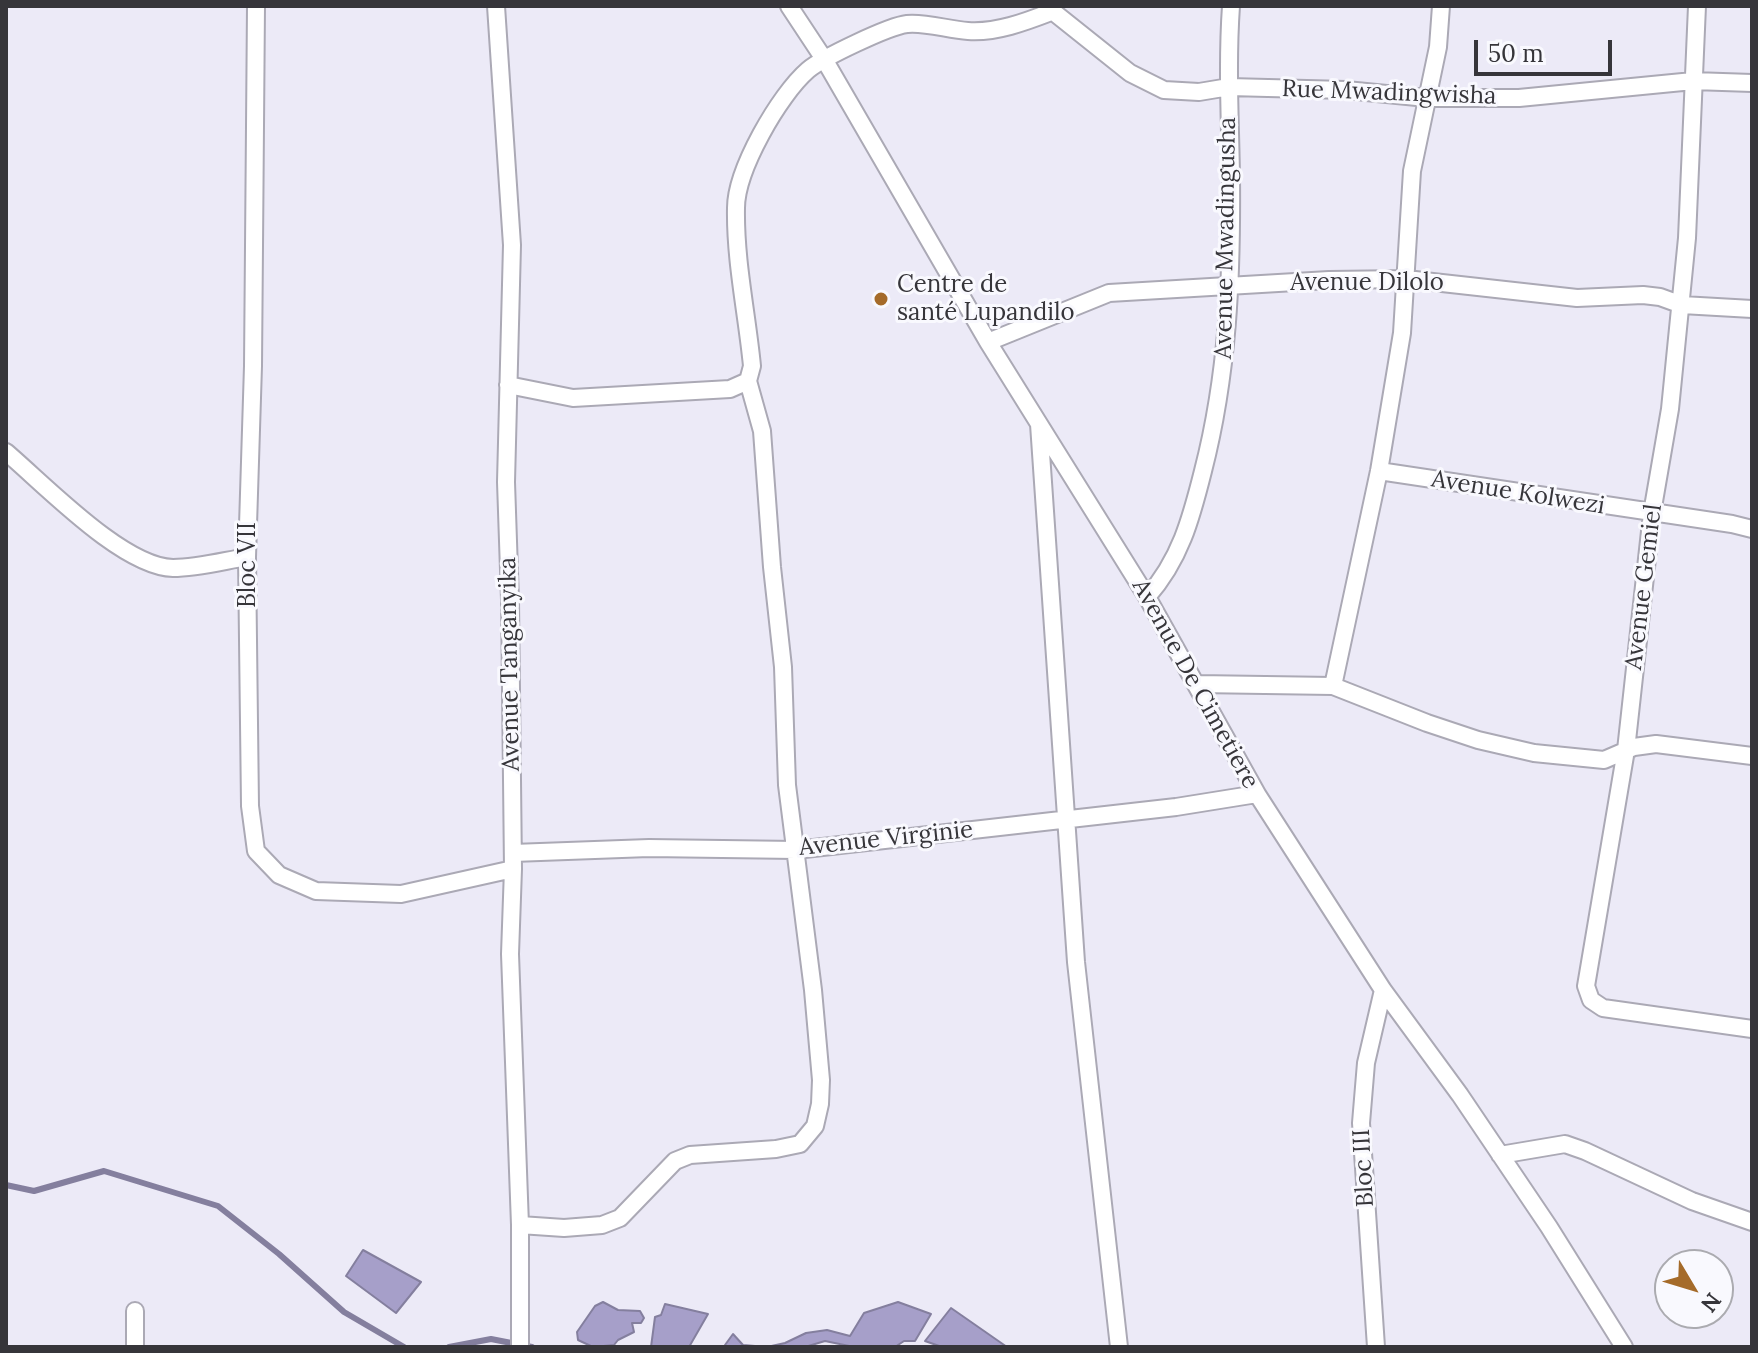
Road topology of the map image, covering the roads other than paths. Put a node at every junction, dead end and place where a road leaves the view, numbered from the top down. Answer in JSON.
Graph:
{"nodes":[{"id":1,"x":256,"y":6,"type":"edge"},
{"id":2,"x":496,"y":6,"type":"edge"},
{"id":3,"x":789,"y":6,"type":"edge"},
{"id":4,"x":1231,"y":6,"type":"edge"},
{"id":5,"x":1441,"y":6,"type":"edge"},
{"id":6,"x":1697,"y":6,"type":"edge"},
{"id":7,"x":1048,"y":9,"type":"edge"},
{"id":8,"x":824,"y":59,"type":"junction"},
{"id":9,"x":1693,"y":81,"type":"junction"},
{"id":10,"x":1752,"y":83,"type":"edge"},
{"id":11,"x":1229,"y":87,"type":"junction"},
{"id":12,"x":1427,"y":98,"type":"junction"},
{"id":13,"x":1406,"y":279,"type":"junction"},
{"id":14,"x":1230,"y":285,"type":"junction"},
{"id":15,"x":1682,"y":305,"type":"junction"},
{"id":16,"x":1752,"y":309,"type":"edge"},
{"id":17,"x":988,"y":342,"type":"junction"},
{"id":18,"x":748,"y":381,"type":"junction"},
{"id":19,"x":508,"y":385,"type":"junction"},
{"id":20,"x":1039,"y":422,"type":"junction"},
{"id":21,"x":6,"y":452,"type":"edge"},
{"id":22,"x":1379,"y":471,"type":"junction"},
{"id":23,"x":1652,"y":513,"type":"junction"},
{"id":24,"x":1752,"y":529,"type":"edge"},
{"id":25,"x":247,"y":557,"type":"junction"},
{"id":26,"x":1147,"y":597,"type":"junction"},
{"id":27,"x":1197,"y":684,"type":"junction"},
{"id":28,"x":1333,"y":686,"type":"junction"},
{"id":29,"x":1626,"y":750,"type":"junction"},
{"id":30,"x":1752,"y":756,"type":"edge"},
{"id":31,"x":1257,"y":794,"type":"junction"},
{"id":32,"x":1065,"y":820,"type":"junction"},
{"id":33,"x":796,"y":850,"type":"junction"},
{"id":34,"x":513,"y":861,"type":"junction"},
{"id":35,"x":1383,"y":990,"type":"junction"},
{"id":36,"x":1752,"y":1029,"type":"edge"},
{"id":37,"x":1500,"y":1155,"type":"junction"},
{"id":38,"x":1752,"y":1222,"type":"edge"},
{"id":39,"x":520,"y":1225,"type":"junction"},
{"id":40,"x":135,"y":1311,"type":"dead end"},
{"id":41,"x":135,"y":1347,"type":"edge"},
{"id":42,"x":520,"y":1347,"type":"edge"},
{"id":43,"x":1119,"y":1347,"type":"edge"},
{"id":44,"x":1376,"y":1347,"type":"edge"},
{"id":45,"x":1624,"y":1347,"type":"edge"}],
"edges":[{"from":1,"to":25,"type":"street","name":"Bloc VII"},
{"from":2,"to":19,"type":"street","name":"Avenue Tanganyika"},
{"from":3,"to":8,"type":"street","name":"Avenue De Cimetiere"},
{"from":4,"to":11,"type":"street","name":"Avenue Mwadingusha"},
{"from":5,"to":12,"type":"street"},
{"from":6,"to":9,"type":"street","name":"Avenue Gemiel"},
{"from":7,"to":8,"type":"street"},
{"from":7,"to":11,"type":"street","name":"Rue Mwadingwisha"},
{"from":8,"to":17,"type":"street","name":"Avenue De Cimetiere"},
{"from":8,"to":18,"type":"street"},
{"from":9,"to":10,"type":"street","name":"Rue Mwadingwisha"},
{"from":9,"to":12,"type":"street","name":"Rue Mwadingwisha"},
{"from":9,"to":15,"type":"street","name":"Avenue Gemiel"},
{"from":11,"to":12,"type":"street","name":"Rue Mwadingwisha"},
{"from":11,"to":14,"type":"street","name":"Avenue Mwadingusha"},
{"from":12,"to":13,"type":"street"},
{"from":13,"to":14,"type":"street","name":"Avenue Dilolo"},
{"from":13,"to":15,"type":"street","name":"Avenue Dilolo"},
{"from":13,"to":22,"type":"street"},
{"from":14,"to":17,"type":"street","name":"Avenue Dilolo"},
{"from":14,"to":26,"type":"street","name":"Avenue Mwadingusha"},
{"from":15,"to":16,"type":"street","name":"Avenue Dilolo"},
{"from":15,"to":23,"type":"street","name":"Avenue Gemiel"},
{"from":17,"to":20,"type":"street","name":"Avenue De Cimetiere"},
{"from":18,"to":19,"type":"street"},
{"from":18,"to":33,"type":"street"},
{"from":19,"to":34,"type":"street","name":"Avenue Tanganyika"},
{"from":20,"to":26,"type":"street","name":"Avenue De Cimetiere"},
{"from":20,"to":32,"type":"street"},
{"from":21,"to":25,"type":"street"},
{"from":22,"to":23,"type":"street","name":"Avenue Kolwezi"},
{"from":22,"to":28,"type":"street"},
{"from":23,"to":24,"type":"street","name":"Avenue Kolwezi"},
{"from":23,"to":29,"type":"street","name":"Avenue Gemiel"},
{"from":25,"to":34,"type":"street","name":"Bloc VII"},
{"from":26,"to":27,"type":"street","name":"Avenue De Cimetiere"},
{"from":27,"to":28,"type":"street"},
{"from":27,"to":31,"type":"street","name":"Avenue De Cimetiere"},
{"from":28,"to":29,"type":"street"},
{"from":29,"to":30,"type":"street"},
{"from":29,"to":36,"type":"street","name":"Avenue Gemiel"},
{"from":31,"to":32,"type":"street","name":"Avenue Virginie"},
{"from":31,"to":35,"type":"street","name":"Avenue De Cimetiere"},
{"from":32,"to":33,"type":"street","name":"Avenue Virginie"},
{"from":32,"to":43,"type":"street"},
{"from":33,"to":34,"type":"street","name":"Avenue Virginie"},
{"from":33,"to":39,"type":"street"},
{"from":34,"to":39,"type":"street","name":"Avenue Tanganyika"},
{"from":35,"to":37,"type":"street","name":"Avenue De Cimetiere"},
{"from":35,"to":44,"type":"street","name":"Bloc III"},
{"from":37,"to":38,"type":"street"},
{"from":37,"to":45,"type":"street","name":"Avenue De Cimetiere"},
{"from":39,"to":42,"type":"street","name":"Avenue Tanganyika"},
{"from":40,"to":41,"type":"street"}]}
